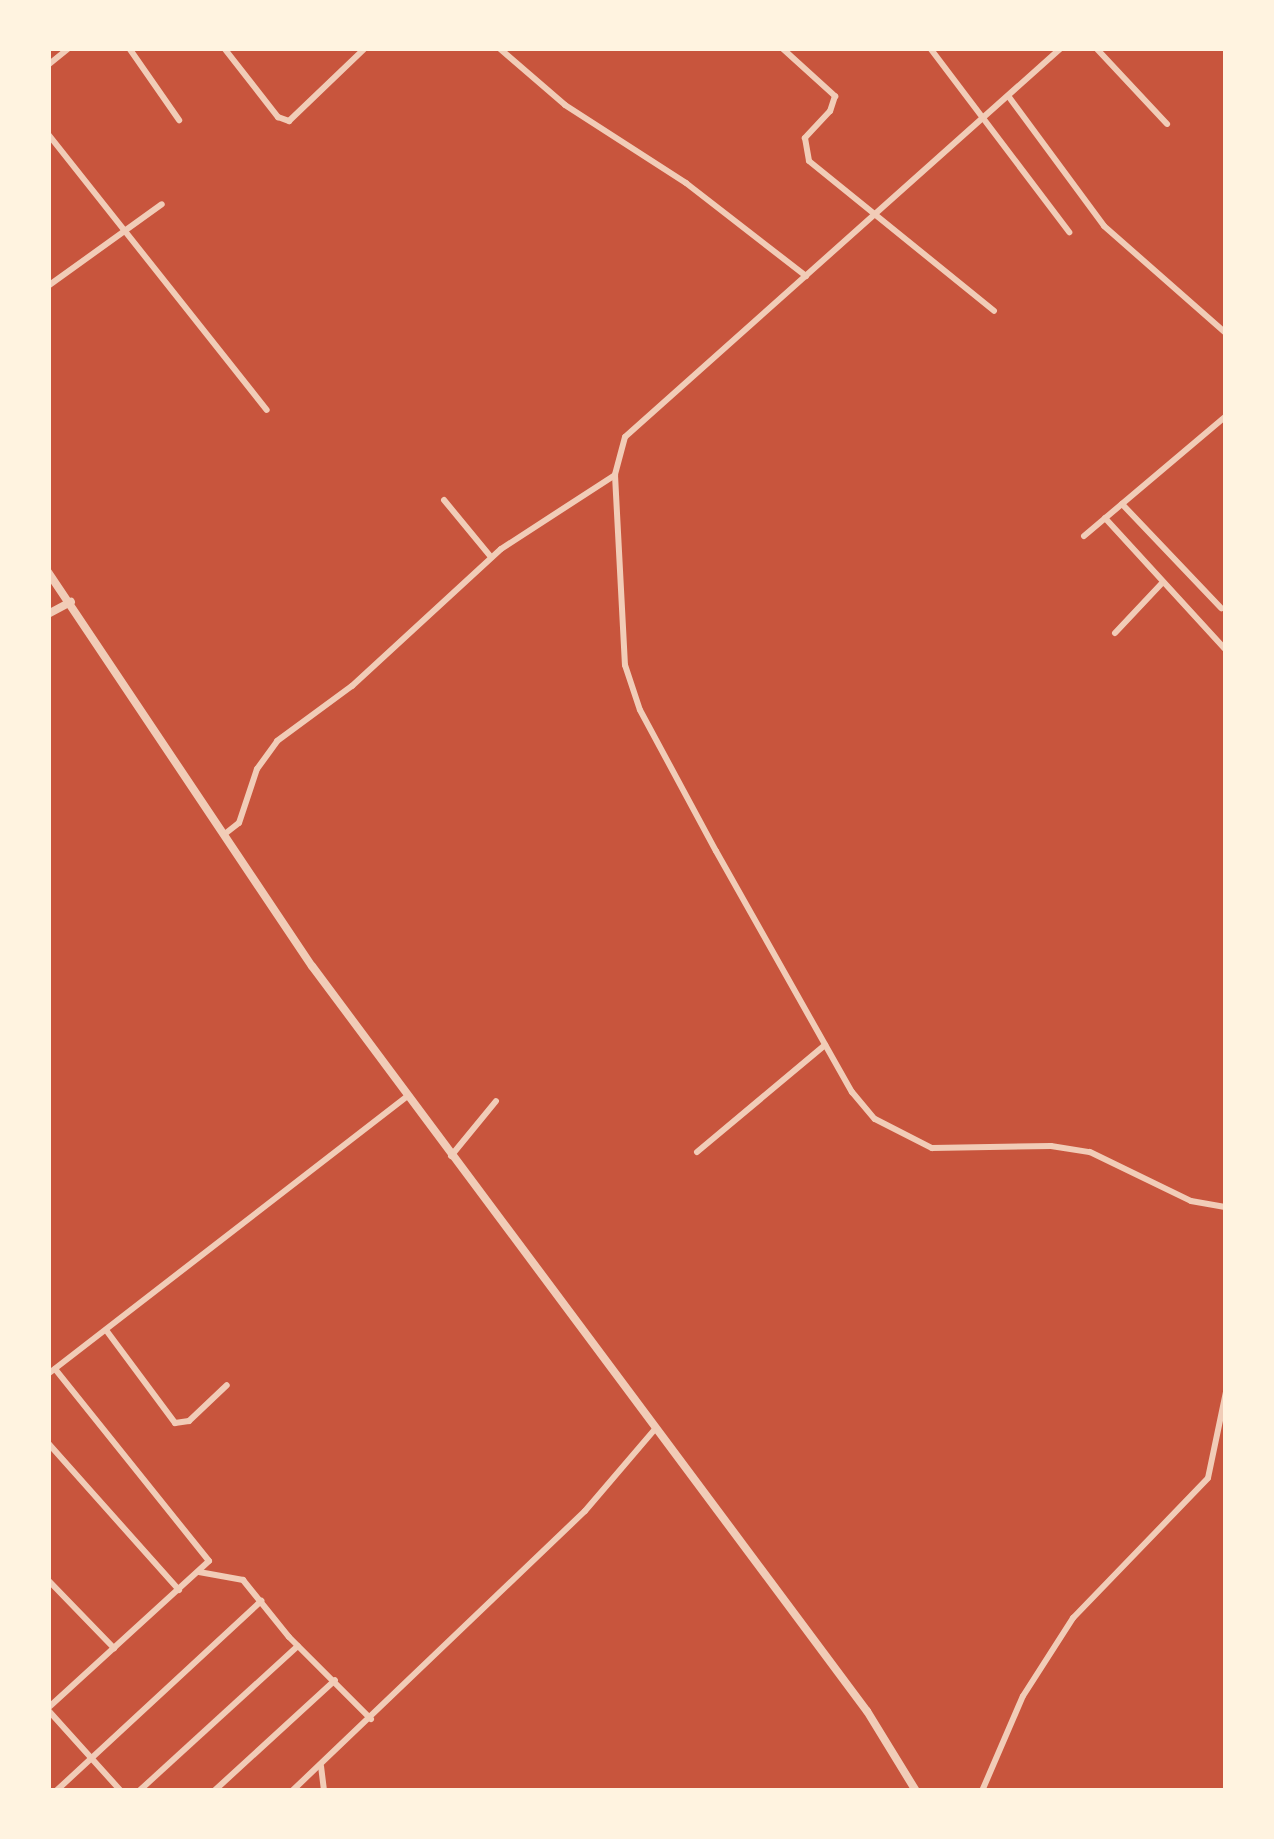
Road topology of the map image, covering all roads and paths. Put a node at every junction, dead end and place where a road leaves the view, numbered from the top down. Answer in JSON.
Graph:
{"nodes":[{"id":1,"x":69,"y":48,"type":"edge"},
{"id":2,"x":142,"y":48,"type":"edge"},
{"id":3,"x":224,"y":48,"type":"edge"},
{"id":4,"x":365,"y":48,"type":"edge"},
{"id":5,"x":499,"y":48,"type":"edge"},
{"id":6,"x":782,"y":48,"type":"edge"},
{"id":7,"x":930,"y":48,"type":"edge"},
{"id":8,"x":1061,"y":48,"type":"edge"},
{"id":9,"x":1096,"y":48,"type":"edge"},
{"id":10,"x":131,"y":51,"type":"edge"},
{"id":11,"x":48,"y":65,"type":"edge"},
{"id":12,"x":1009,"y":98,"type":"junction"},
{"id":13,"x":980,"y":118,"type":"junction"},
{"id":14,"x":178,"y":120,"type":"dead end"},
{"id":15,"x":1167,"y":124,"type":"dead end"},
{"id":16,"x":48,"y":134,"type":"edge"},
{"id":17,"x":162,"y":204,"type":"dead end"},
{"id":18,"x":877,"y":216,"type":"junction"},
{"id":19,"x":123,"y":232,"type":"junction"},
{"id":20,"x":1069,"y":232,"type":"dead end"},
{"id":21,"x":806,"y":276,"type":"junction"},
{"id":22,"x":48,"y":286,"type":"edge"},
{"id":23,"x":994,"y":311,"type":"dead end"},
{"id":24,"x":1226,"y":333,"type":"edge"},
{"id":25,"x":267,"y":410,"type":"dead end"},
{"id":26,"x":1226,"y":416,"type":"edge"},
{"id":27,"x":615,"y":475,"type":"junction"},
{"id":28,"x":444,"y":500,"type":"dead end"},
{"id":29,"x":1122,"y":504,"type":"junction"},
{"id":30,"x":1105,"y":518,"type":"junction"},
{"id":31,"x":1084,"y":536,"type":"dead end"},
{"id":32,"x":491,"y":557,"type":"junction"},
{"id":33,"x":48,"y":572,"type":"edge"},
{"id":34,"x":1163,"y":582,"type":"junction"},
{"id":35,"x":71,"y":602,"type":"junction"},
{"id":36,"x":1221,"y":608,"type":"dead end"},
{"id":37,"x":48,"y":614,"type":"edge"},
{"id":38,"x":1115,"y":632,"type":"dead end"},
{"id":39,"x":1226,"y":650,"type":"edge"},
{"id":40,"x":226,"y":833,"type":"junction"},
{"id":41,"x":824,"y":1045,"type":"junction"},
{"id":42,"x":407,"y":1097,"type":"junction"},
{"id":43,"x":496,"y":1101,"type":"dead end"},
{"id":44,"x":697,"y":1152,"type":"dead end"},
{"id":45,"x":451,"y":1156,"type":"junction"},
{"id":46,"x":1226,"y":1207,"type":"edge"},
{"id":47,"x":106,"y":1330,"type":"junction"},
{"id":48,"x":51,"y":1372,"type":"edge"},
{"id":49,"x":227,"y":1385,"type":"dead end"},
{"id":50,"x":1226,"y":1392,"type":"edge"},
{"id":51,"x":656,"y":1428,"type":"junction"},
{"id":52,"x":48,"y":1443,"type":"edge"},
{"id":53,"x":199,"y":1572,"type":"junction"},
{"id":54,"x":48,"y":1580,"type":"edge"},
{"id":55,"x":179,"y":1589,"type":"junction"},
{"id":56,"x":261,"y":1601,"type":"junction"},
{"id":57,"x":298,"y":1646,"type":"junction"},
{"id":58,"x":114,"y":1648,"type":"junction"},
{"id":59,"x":334,"y":1680,"type":"junction"},
{"id":60,"x":48,"y":1709,"type":"edge"},
{"id":61,"x":371,"y":1719,"type":"junction"},
{"id":62,"x":90,"y":1757,"type":"junction"},
{"id":63,"x":321,"y":1766,"type":"junction"},
{"id":64,"x":56,"y":1791,"type":"edge"},
{"id":65,"x":121,"y":1791,"type":"edge"},
{"id":66,"x":139,"y":1791,"type":"edge"},
{"id":67,"x":214,"y":1791,"type":"edge"},
{"id":68,"x":292,"y":1791,"type":"edge"},
{"id":69,"x":324,"y":1791,"type":"edge"},
{"id":70,"x":916,"y":1791,"type":"edge"},
{"id":71,"x":982,"y":1791,"type":"edge"}],
"edges":[{"from":1,"to":11,"type":"street"},
{"from":2,"to":10,"type":"street"},
{"from":3,"to":4,"type":"street"},
{"from":5,"to":21,"type":"street"},
{"from":6,"to":18,"type":"street"},
{"from":7,"to":13,"type":"street"},
{"from":8,"to":12,"type":"street"},
{"from":9,"to":15,"type":"street"},
{"from":10,"to":14,"type":"street"},
{"from":12,"to":13,"type":"street"},
{"from":12,"to":24,"type":"street"},
{"from":13,"to":18,"type":"street"},
{"from":13,"to":20,"type":"street"},
{"from":16,"to":19,"type":"street"},
{"from":17,"to":19,"type":"street"},
{"from":18,"to":21,"type":"street"},
{"from":18,"to":23,"type":"street"},
{"from":19,"to":22,"type":"street"},
{"from":19,"to":25,"type":"street"},
{"from":21,"to":27,"type":"street"},
{"from":26,"to":29,"type":"street"},
{"from":27,"to":32,"type":"street"},
{"from":27,"to":41,"type":"street"},
{"from":28,"to":32,"type":"street"},
{"from":29,"to":30,"type":"street"},
{"from":29,"to":36,"type":"street"},
{"from":30,"to":31,"type":"street"},
{"from":30,"to":34,"type":"street"},
{"from":32,"to":40,"type":"street"},
{"from":33,"to":35,"type":"street"},
{"from":34,"to":38,"type":"street"},
{"from":34,"to":39,"type":"street"},
{"from":35,"to":37,"type":"street"},
{"from":35,"to":40,"type":"street"},
{"from":40,"to":42,"type":"street"},
{"from":41,"to":44,"type":"street"},
{"from":41,"to":46,"type":"street"},
{"from":42,"to":45,"type":"street"},
{"from":42,"to":47,"type":"street"},
{"from":43,"to":45,"type":"street"},
{"from":45,"to":51,"type":"street"},
{"from":47,"to":48,"type":"street"},
{"from":47,"to":49,"type":"street"},
{"from":48,"to":53,"type":"street"},
{"from":50,"to":71,"type":"street"},
{"from":51,"to":61,"type":"street"},
{"from":51,"to":70,"type":"street"},
{"from":52,"to":55,"type":"street"},
{"from":53,"to":55,"type":"street"},
{"from":53,"to":56,"type":"street"},
{"from":54,"to":58,"type":"street"},
{"from":55,"to":58,"type":"street"},
{"from":56,"to":57,"type":"street"},
{"from":56,"to":62,"type":"street"},
{"from":57,"to":59,"type":"street"},
{"from":57,"to":66,"type":"street"},
{"from":58,"to":60,"type":"street"},
{"from":59,"to":61,"type":"street"},
{"from":59,"to":67,"type":"street"},
{"from":60,"to":62,"type":"street"},
{"from":61,"to":63,"type":"street"},
{"from":62,"to":64,"type":"street"},
{"from":62,"to":65,"type":"street"},
{"from":63,"to":68,"type":"street"},
{"from":63,"to":69,"type":"street"}]}
